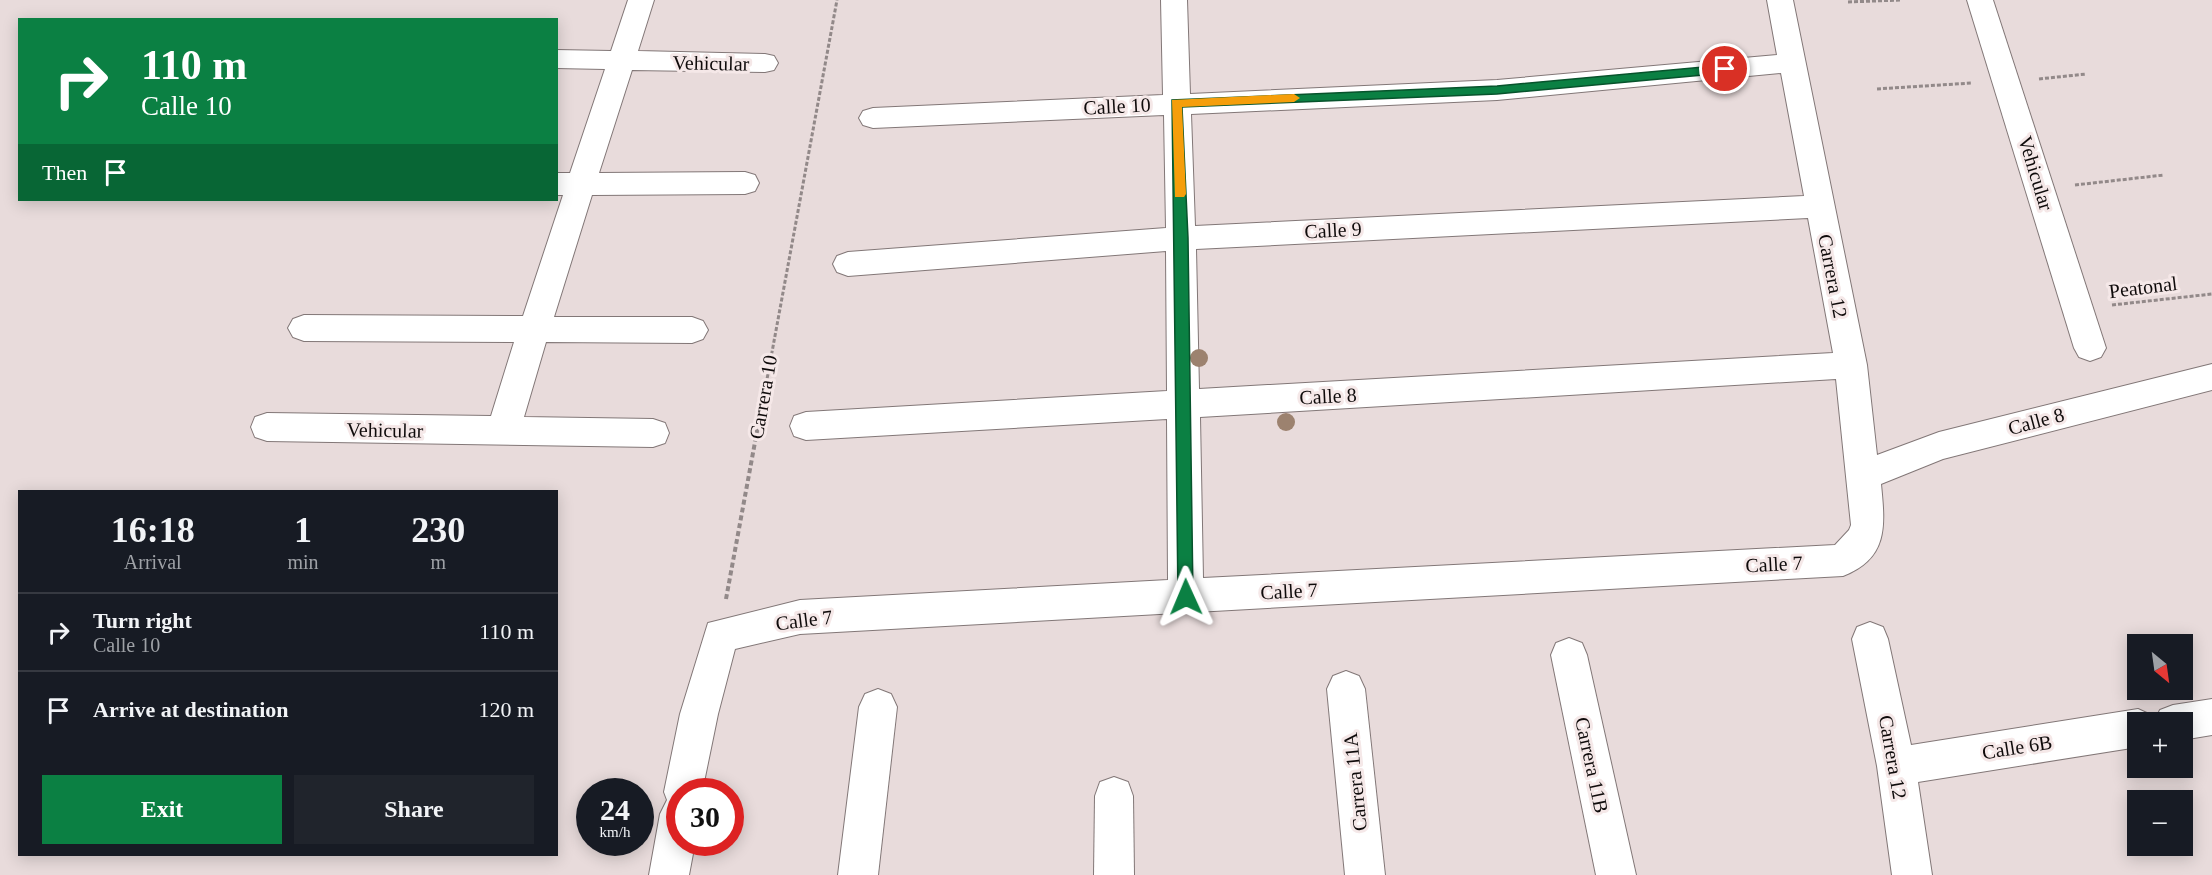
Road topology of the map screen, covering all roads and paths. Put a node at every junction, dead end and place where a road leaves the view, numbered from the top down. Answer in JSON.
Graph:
{"nodes":[{"id":1,"x":641,"y":0,"type":"edge"},
{"id":2,"x":837,"y":0,"type":"edge"},
{"id":3,"x":1174,"y":0,"type":"edge"},
{"id":4,"x":1780,"y":0,"type":"edge"},
{"id":5,"x":1900,"y":0,"type":"edge"},
{"id":6,"x":1980,"y":0,"type":"edge"},
{"id":7,"x":1848,"y":2,"type":"dead end"},
{"id":8,"x":558,"y":59,"type":"edge"},
{"id":9,"x":621,"y":61,"type":"junction"},
{"id":10,"x":765,"y":63,"type":"dead end"},
{"id":11,"x":1792,"y":63,"type":"junction"},
{"id":12,"x":1176,"y":103,"type":"junction"},
{"id":13,"x":873,"y":118,"type":"dead end"},
{"id":14,"x":2164,"y":175,"type":"dead end"},
{"id":15,"x":745,"y":183,"type":"dead end"},
{"id":16,"x":569,"y":184,"type":"edge"},
{"id":17,"x":2041,"y":188,"type":"junction"},
{"id":18,"x":1819,"y":206,"type":"junction"},
{"id":19,"x":1181,"y":238,"type":"junction"},
{"id":20,"x":848,"y":264,"type":"dead end"},
{"id":21,"x":2212,"y":294,"type":"edge"},
{"id":22,"x":2078,"y":309,"type":"junction"},
{"id":23,"x":304,"y":328,"type":"dead end"},
{"id":24,"x":534,"y":329,"type":"junction"},
{"id":25,"x":692,"y":330,"type":"dead end"},
{"id":26,"x":2090,"y":348,"type":"dead end"},
{"id":27,"x":1851,"y":365,"type":"junction"},
{"id":28,"x":2212,"y":377,"type":"edge"},
{"id":29,"x":1182,"y":404,"type":"junction"},
{"id":30,"x":806,"y":426,"type":"dead end"},
{"id":31,"x":267,"y":427,"type":"dead end"},
{"id":32,"x":503,"y":432,"type":"junction"},
{"id":33,"x":653,"y":433,"type":"dead end"},
{"id":34,"x":1863,"y":476,"type":"junction"},
{"id":35,"x":1855,"y":550,"type":"joint"},
{"id":36,"x":1186,"y":597,"type":"junction"},
{"id":37,"x":721,"y":635,"type":"junction"},
{"id":38,"x":1870,"y":639,"type":"dead end"},
{"id":39,"x":1569,"y":655,"type":"dead end"},
{"id":40,"x":1346,"y":689,"type":"dead end"},
{"id":41,"x":878,"y":707,"type":"dead end"},
{"id":42,"x":2212,"y":717,"type":"edge"},
{"id":43,"x":2193,"y":720,"type":"edge"},
{"id":44,"x":2127,"y":730,"type":"edge"},
{"id":45,"x":1896,"y":766,"type":"junction"},
{"id":46,"x":686,"y":778,"type":"edge"},
{"id":47,"x":1114,"y":796,"type":"dead end"},
{"id":48,"x":672,"y":856,"type":"edge"},
{"id":49,"x":669,"y":875,"type":"edge"},
{"id":50,"x":858,"y":875,"type":"edge"},
{"id":51,"x":1114,"y":875,"type":"edge"},
{"id":52,"x":1365,"y":875,"type":"edge"},
{"id":53,"x":1616,"y":875,"type":"edge"},
{"id":54,"x":1912,"y":875,"type":"edge"}],
"edges":[{"from":1,"to":9,"type":"street"},
{"from":2,"to":37,"type":"path","name":"Carrera 10"},
{"from":3,"to":12,"type":"street"},
{"from":4,"to":11,"type":"street","name":"Carrera 12"},
{"from":5,"to":7,"type":"path"},
{"from":6,"to":17,"type":"street","name":"Vehicular"},
{"from":8,"to":9,"type":"street","name":"Vehicular"},
{"from":9,"to":10,"type":"street","name":"Vehicular"},
{"from":9,"to":16,"type":"street"},
{"from":11,"to":12,"type":"street","name":"Calle 10"},
{"from":11,"to":18,"type":"street","name":"Carrera 12"},
{"from":12,"to":13,"type":"street","name":"Calle 10"},
{"from":12,"to":19,"type":"street"},
{"from":14,"to":17,"type":"path"},
{"from":15,"to":16,"type":"street"},
{"from":16,"to":24,"type":"street"},
{"from":17,"to":22,"type":"street","name":"Vehicular"},
{"from":18,"to":19,"type":"street","name":"Calle 9"},
{"from":18,"to":27,"type":"street","name":"Carrera 12"},
{"from":19,"to":20,"type":"street","name":"Calle 9"},
{"from":19,"to":29,"type":"street"},
{"from":21,"to":22,"type":"path","name":"Peatonal"},
{"from":22,"to":26,"type":"street","name":"Vehicular"},
{"from":23,"to":24,"type":"street"},
{"from":24,"to":25,"type":"street"},
{"from":24,"to":32,"type":"street"},
{"from":27,"to":29,"type":"street","name":"Calle 8"},
{"from":27,"to":34,"type":"street","name":"Carrera 12"},
{"from":28,"to":34,"type":"street","name":"Calle 8"},
{"from":29,"to":30,"type":"street","name":"Calle 8"},
{"from":29,"to":36,"type":"street"},
{"from":31,"to":32,"type":"street","name":"Vehicular"},
{"from":32,"to":33,"type":"street","name":"Vehicular"},
{"from":34,"to":35,"type":"street","name":"Carrera 12"},
{"from":35,"to":36,"type":"street","name":"Calle 7"},
{"from":36,"to":37,"type":"street","name":"Calle 7"},
{"from":37,"to":46,"type":"street"},
{"from":38,"to":45,"type":"street","name":"Carrera 12"},
{"from":39,"to":53,"type":"street","name":"Carrera 11B"},
{"from":40,"to":52,"type":"street","name":"Carrera 11A"},
{"from":41,"to":50,"type":"street"},
{"from":42,"to":43,"type":"street"},
{"from":44,"to":45,"type":"street","name":"Calle 6B"},
{"from":45,"to":54,"type":"street","name":"Carrera 12"},
{"from":47,"to":51,"type":"street"},
{"from":48,"to":49,"type":"street"}]}
